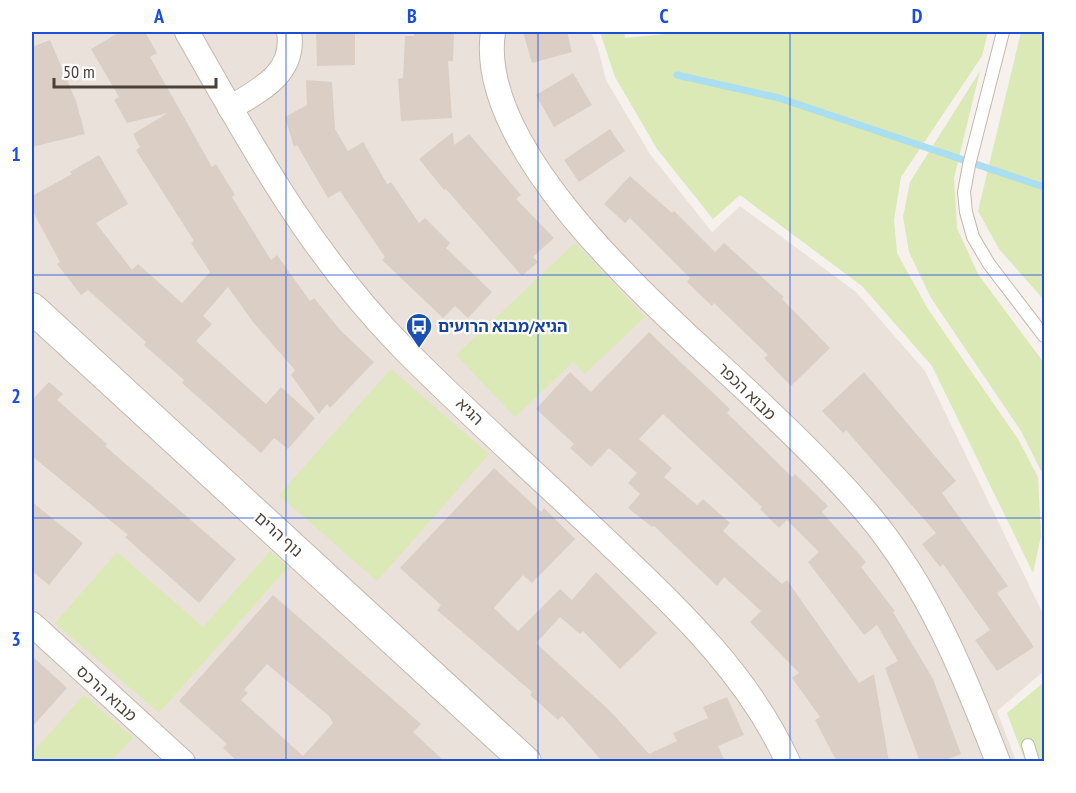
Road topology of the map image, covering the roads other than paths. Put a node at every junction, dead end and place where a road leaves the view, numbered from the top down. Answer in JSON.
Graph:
{"nodes":[{"id":1,"x":187,"y":32,"type":"edge"},
{"id":2,"x":289,"y":32,"type":"edge"},
{"id":3,"x":493,"y":32,"type":"edge"},
{"id":4,"x":1002,"y":32,"type":"edge"},
{"id":5,"x":230,"y":108,"type":"junction"},
{"id":6,"x":32,"y":308,"type":"edge"},
{"id":7,"x":1044,"y":336,"type":"edge"},
{"id":8,"x":32,"y":624,"type":"edge"},
{"id":9,"x":1028,"y":745,"type":"dead end"},
{"id":10,"x":183,"y":762,"type":"edge"},
{"id":11,"x":526,"y":762,"type":"edge"},
{"id":12,"x":788,"y":762,"type":"edge"},
{"id":13,"x":998,"y":762,"type":"edge"},
{"id":14,"x":1033,"y":762,"type":"edge"}],
"edges":[{"from":1,"to":5,"type":"street","name":"הגיא"},
{"from":2,"to":5,"type":"street"},
{"from":3,"to":13,"type":"street","name":"מבוא הכפר"},
{"from":4,"to":7,"type":"lane"},
{"from":5,"to":12,"type":"street","name":"הגיא"},
{"from":6,"to":11,"type":"street","name":"נוף הרים"},
{"from":8,"to":10,"type":"street","name":"מבוא הרכס"},
{"from":9,"to":14,"type":"lane"}]}
